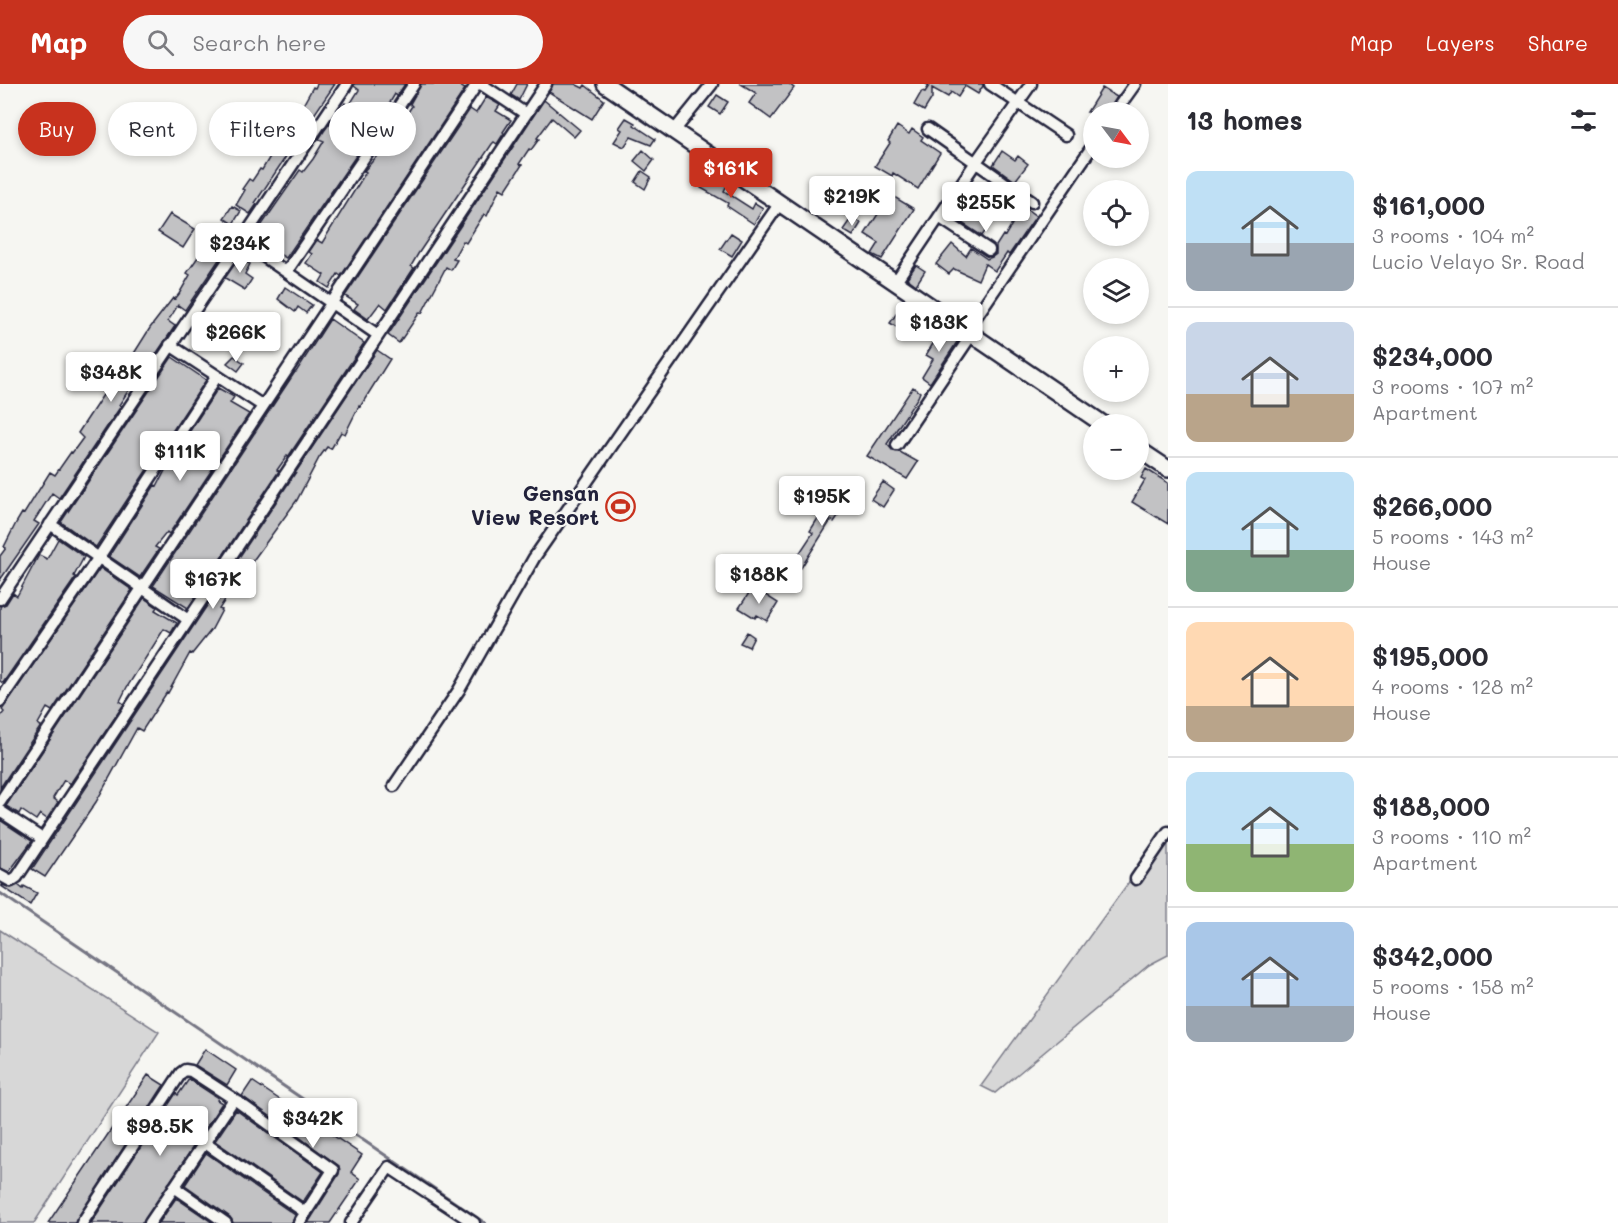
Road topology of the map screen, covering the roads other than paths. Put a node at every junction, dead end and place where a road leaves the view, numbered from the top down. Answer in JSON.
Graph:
{"nodes":[{"id":1,"x":346,"y":84,"type":"edge"},
{"id":2,"x":414,"y":84,"type":"edge"},
{"id":3,"x":479,"y":84,"type":"edge"},
{"id":4,"x":546,"y":84,"type":"edge"},
{"id":5,"x":605,"y":84,"type":"edge"},
{"id":6,"x":712,"y":84,"type":"edge"},
{"id":7,"x":990,"y":84,"type":"edge"},
{"id":8,"x":1031,"y":84,"type":"edge"},
{"id":9,"x":1135,"y":84,"type":"edge"},
{"id":10,"x":1122,"y":102,"type":"edge"},
{"id":11,"x":1018,"y":103,"type":"junction"},
{"id":12,"x":526,"y":114,"type":"junction"},
{"id":13,"x":928,"y":129,"type":"dead end"},
{"id":14,"x":674,"y":131,"type":"junction"},
{"id":15,"x":1066,"y":135,"type":"dead end"},
{"id":16,"x":1083,"y":160,"type":"edge"},
{"id":17,"x":976,"y":162,"type":"junction"},
{"id":18,"x":1032,"y":202,"type":"dead end"},
{"id":19,"x":780,"y":203,"type":"junction"},
{"id":20,"x":939,"y":217,"type":"junction"},
{"id":21,"x":240,"y":240,"type":"junction"},
{"id":22,"x":988,"y":250,"type":"dead end"},
{"id":23,"x":286,"y":272,"type":"junction"},
{"id":24,"x":897,"y":278,"type":"junction"},
{"id":25,"x":332,"y":303,"type":"junction"},
{"id":26,"x":970,"y":328,"type":"junction"},
{"id":27,"x":378,"y":335,"type":"junction"},
{"id":28,"x":170,"y":345,"type":"junction"},
{"id":29,"x":217,"y":376,"type":"junction"},
{"id":30,"x":262,"y":406,"type":"junction"},
{"id":31,"x":1089,"y":414,"type":"edge"},
{"id":32,"x":897,"y":444,"type":"dead end"},
{"id":33,"x":1149,"y":456,"type":"edge"},
{"id":34,"x":1168,"y":469,"type":"edge"},
{"id":35,"x":50,"y":524,"type":"junction"},
{"id":36,"x":99,"y":557,"type":"junction"},
{"id":37,"x":142,"y":587,"type":"junction"},
{"id":38,"x":0,"y":599,"type":"edge"},
{"id":39,"x":188,"y":619,"type":"junction"},
{"id":40,"x":0,"y":701,"type":"edge"},
{"id":41,"x":394,"y":786,"type":"dead end"},
{"id":42,"x":0,"y":802,"type":"edge"},
{"id":43,"x":0,"y":811,"type":"edge"},
{"id":44,"x":1168,"y":832,"type":"edge"},
{"id":45,"x":41,"y":838,"type":"junction"},
{"id":46,"x":0,"y":875,"type":"edge"},
{"id":47,"x":1136,"y":879,"type":"dead end"},
{"id":48,"x":234,"y":1099,"type":"junction"},
{"id":49,"x":205,"y":1143,"type":"junction"},
{"id":50,"x":174,"y":1187,"type":"junction"},
{"id":51,"x":306,"y":1213,"type":"junction"},
{"id":52,"x":82,"y":1223,"type":"edge"},
{"id":53,"x":150,"y":1223,"type":"edge"},
{"id":54,"x":226,"y":1223,"type":"edge"},
{"id":55,"x":299,"y":1223,"type":"edge"},
{"id":56,"x":351,"y":1223,"type":"edge"},
{"id":57,"x":474,"y":1223,"type":"edge"}],
"edges":[{"from":1,"to":21,"type":"street"},
{"from":2,"to":23,"type":"street"},
{"from":3,"to":12,"type":"street"},
{"from":3,"to":25,"type":"street"},
{"from":4,"to":12,"type":"street"},
{"from":5,"to":14,"type":"main road"},
{"from":6,"to":14,"type":"street"},
{"from":7,"to":11,"type":"street"},
{"from":8,"to":11,"type":"street"},
{"from":9,"to":10,"type":"street"},
{"from":11,"to":15,"type":"street"},
{"from":11,"to":17,"type":"street"},
{"from":12,"to":27,"type":"street"},
{"from":13,"to":17,"type":"street"},
{"from":14,"to":19,"type":"main road"},
{"from":16,"to":26,"type":"street"},
{"from":17,"to":18,"type":"street"},
{"from":17,"to":20,"type":"street"},
{"from":19,"to":24,"type":"main road"},
{"from":19,"to":41,"type":"street"},
{"from":20,"to":22,"type":"street"},
{"from":20,"to":24,"type":"street"},
{"from":21,"to":23,"type":"street"},
{"from":21,"to":28,"type":"street"},
{"from":23,"to":25,"type":"street"},
{"from":24,"to":26,"type":"main road"},
{"from":25,"to":27,"type":"street"},
{"from":25,"to":30,"type":"street"},
{"from":26,"to":31,"type":"main road"},
{"from":26,"to":32,"type":"street"},
{"from":27,"to":39,"type":"street"},
{"from":28,"to":29,"type":"street"},
{"from":28,"to":35,"type":"street"},
{"from":29,"to":30,"type":"street"},
{"from":29,"to":36,"type":"street"},
{"from":30,"to":37,"type":"street"},
{"from":33,"to":34,"type":"main road"},
{"from":35,"to":36,"type":"street"},
{"from":35,"to":38,"type":"street"},
{"from":36,"to":37,"type":"street"},
{"from":36,"to":40,"type":"street"},
{"from":37,"to":39,"type":"street"},
{"from":37,"to":42,"type":"street"},
{"from":39,"to":45,"type":"street"},
{"from":43,"to":45,"type":"street"},
{"from":44,"to":47,"type":"street"},
{"from":45,"to":46,"type":"street"},
{"from":48,"to":49,"type":"street"},
{"from":48,"to":51,"type":"street"},
{"from":48,"to":52,"type":"street"},
{"from":49,"to":50,"type":"street"},
{"from":49,"to":51,"type":"street"},
{"from":50,"to":53,"type":"street"},
{"from":50,"to":54,"type":"street"},
{"from":51,"to":55,"type":"street"},
{"from":56,"to":57,"type":"street"}]}
